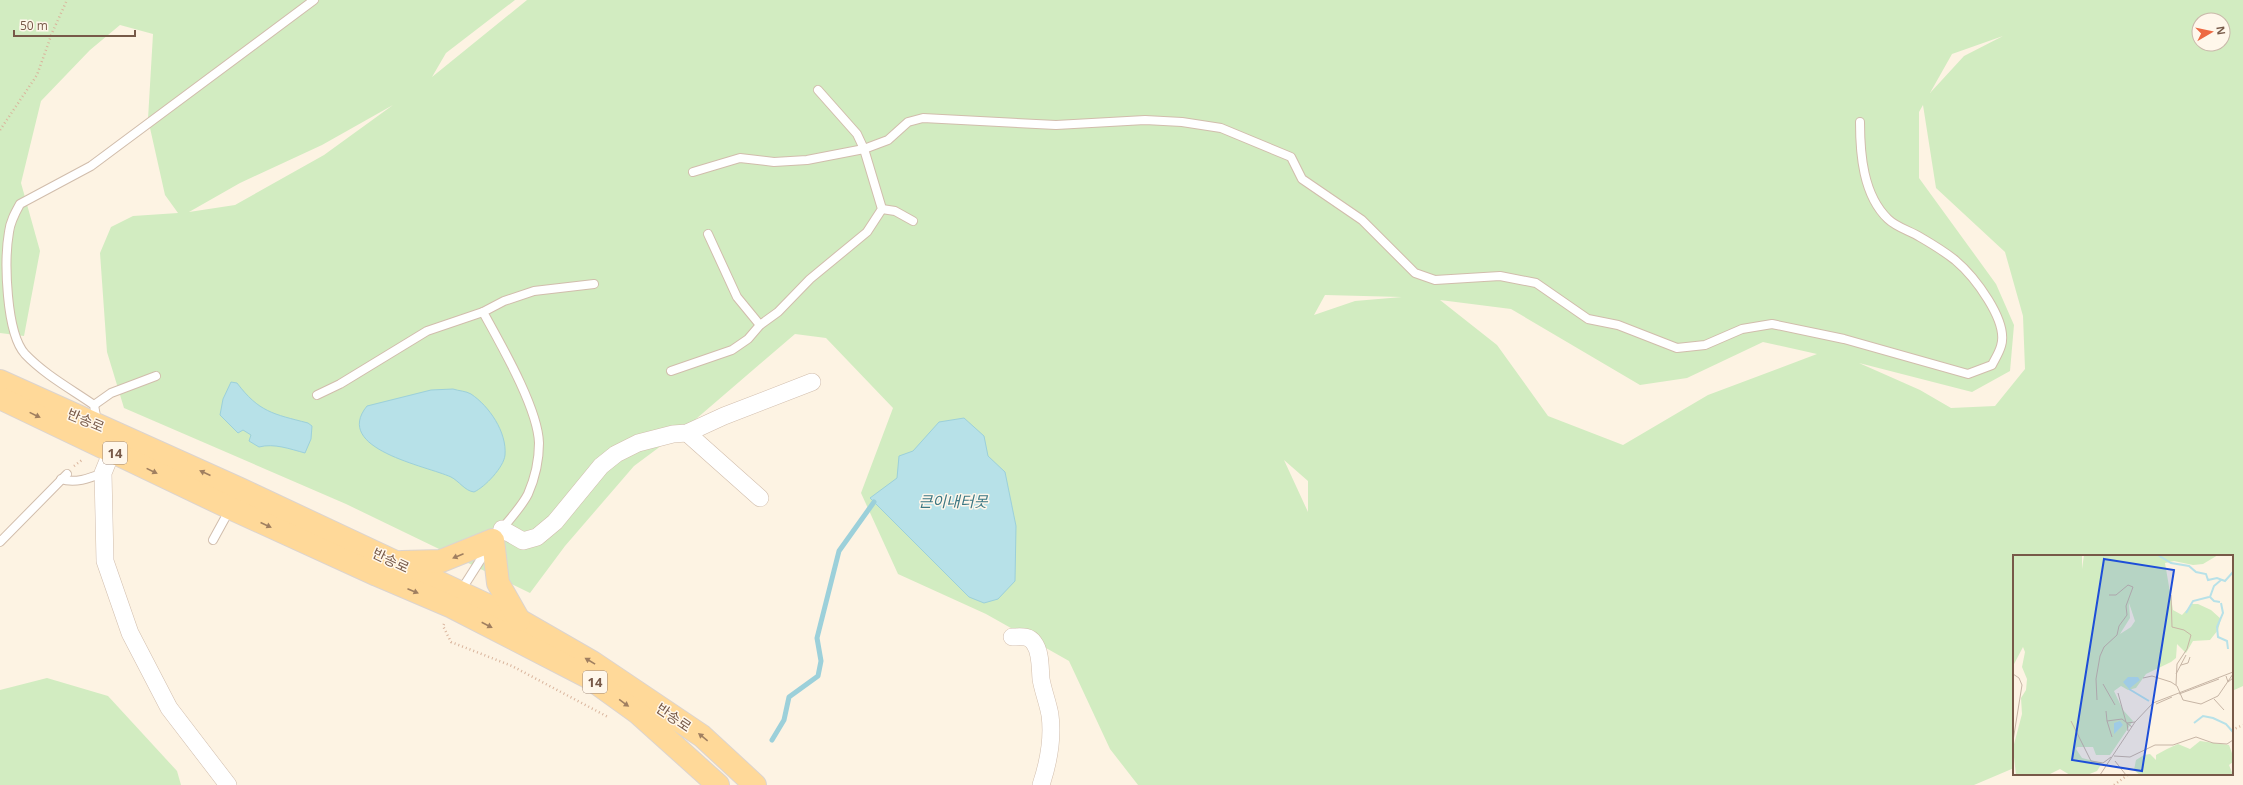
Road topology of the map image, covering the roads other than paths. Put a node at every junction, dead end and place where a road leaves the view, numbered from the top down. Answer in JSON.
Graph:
{"nodes":[{"id":1,"x":314,"y":0,"type":"edge"},
{"id":2,"x":818,"y":90,"type":"dead end"},
{"id":3,"x":1860,"y":122,"type":"dead end"},
{"id":4,"x":864,"y":149,"type":"junction"},
{"id":5,"x":693,"y":172,"type":"dead end"},
{"id":6,"x":882,"y":209,"type":"junction"},
{"id":7,"x":913,"y":221,"type":"dead end"},
{"id":8,"x":708,"y":234,"type":"dead end"},
{"id":9,"x":594,"y":284,"type":"dead end"},
{"id":10,"x":483,"y":312,"type":"junction"},
{"id":11,"x":760,"y":325,"type":"junction"},
{"id":12,"x":671,"y":371,"type":"dead end"},
{"id":13,"x":156,"y":376,"type":"dead end"},
{"id":14,"x":0,"y":381,"type":"edge"},
{"id":15,"x":812,"y":382,"type":"dead end"},
{"id":16,"x":317,"y":395,"type":"dead end"},
{"id":17,"x":0,"y":398,"type":"edge"},
{"id":18,"x":96,"y":415,"type":"junction"},
{"id":19,"x":687,"y":433,"type":"junction"},
{"id":20,"x":112,"y":451,"type":"junction"},
{"id":21,"x":103,"y":473,"type":"junction"},
{"id":22,"x":760,"y":498,"type":"dead end"},
{"id":23,"x":230,"y":508,"type":"junction"},
{"id":24,"x":498,"y":534,"type":"junction"},
{"id":25,"x":213,"y":540,"type":"dead end"},
{"id":26,"x":0,"y":542,"type":"edge"},
{"id":27,"x":394,"y":562,"type":"junction"},
{"id":28,"x":456,"y":600,"type":"junction"},
{"id":29,"x":519,"y":620,"type":"junction"},
{"id":30,"x":1012,"y":637,"type":"dead end"},
{"id":31,"x":228,"y":785,"type":"edge"},
{"id":32,"x":718,"y":785,"type":"edge"},
{"id":33,"x":755,"y":785,"type":"edge"},
{"id":34,"x":1041,"y":785,"type":"edge"}],
"edges":[{"from":1,"to":18,"type":"lane"},
{"from":2,"to":4,"type":"lane"},
{"from":3,"to":4,"type":"lane"},
{"from":4,"to":5,"type":"lane"},
{"from":4,"to":6,"type":"lane"},
{"from":6,"to":7,"type":"lane"},
{"from":6,"to":11,"type":"lane"},
{"from":8,"to":11,"type":"lane"},
{"from":9,"to":10,"type":"lane"},
{"from":10,"to":16,"type":"lane"},
{"from":10,"to":24,"type":"lane"},
{"from":11,"to":12,"type":"lane"},
{"from":13,"to":18,"type":"lane"},
{"from":14,"to":18,"type":"main road","name":"반송로","number":"14"},
{"from":15,"to":19,"type":"street"},
{"from":17,"to":20,"type":"main road","name":"반송로","number":"14","one_way":true},
{"from":27,"to":18,"type":"main road","name":"반송로","number":"14","one_way":true},
{"from":19,"to":22,"type":"street"},
{"from":19,"to":24,"type":"street"},
{"from":20,"to":21,"type":"street"},
{"from":20,"to":23,"type":"main road","name":"반송로","number":"14","one_way":true},
{"from":21,"to":26,"type":"lane"},
{"from":21,"to":31,"type":"street"},
{"from":23,"to":25,"type":"lane"},
{"from":23,"to":28,"type":"main road","name":"반송로","number":"14","one_way":true},
{"from":24,"to":27,"type":"main road","one_way":true},
{"from":24,"to":28,"type":"lane"},
{"from":24,"to":29,"type":"main road"},
{"from":27,"to":28,"type":"main road","name":"반송로","number":"14"},
{"from":28,"to":29,"type":"main road","name":"반송로","number":"14"},
{"from":28,"to":32,"type":"main road","name":"반송로","number":"14","one_way":true},
{"from":33,"to":29,"type":"main road","name":"반송로","number":"14","one_way":true},
{"from":30,"to":34,"type":"street"}]}
